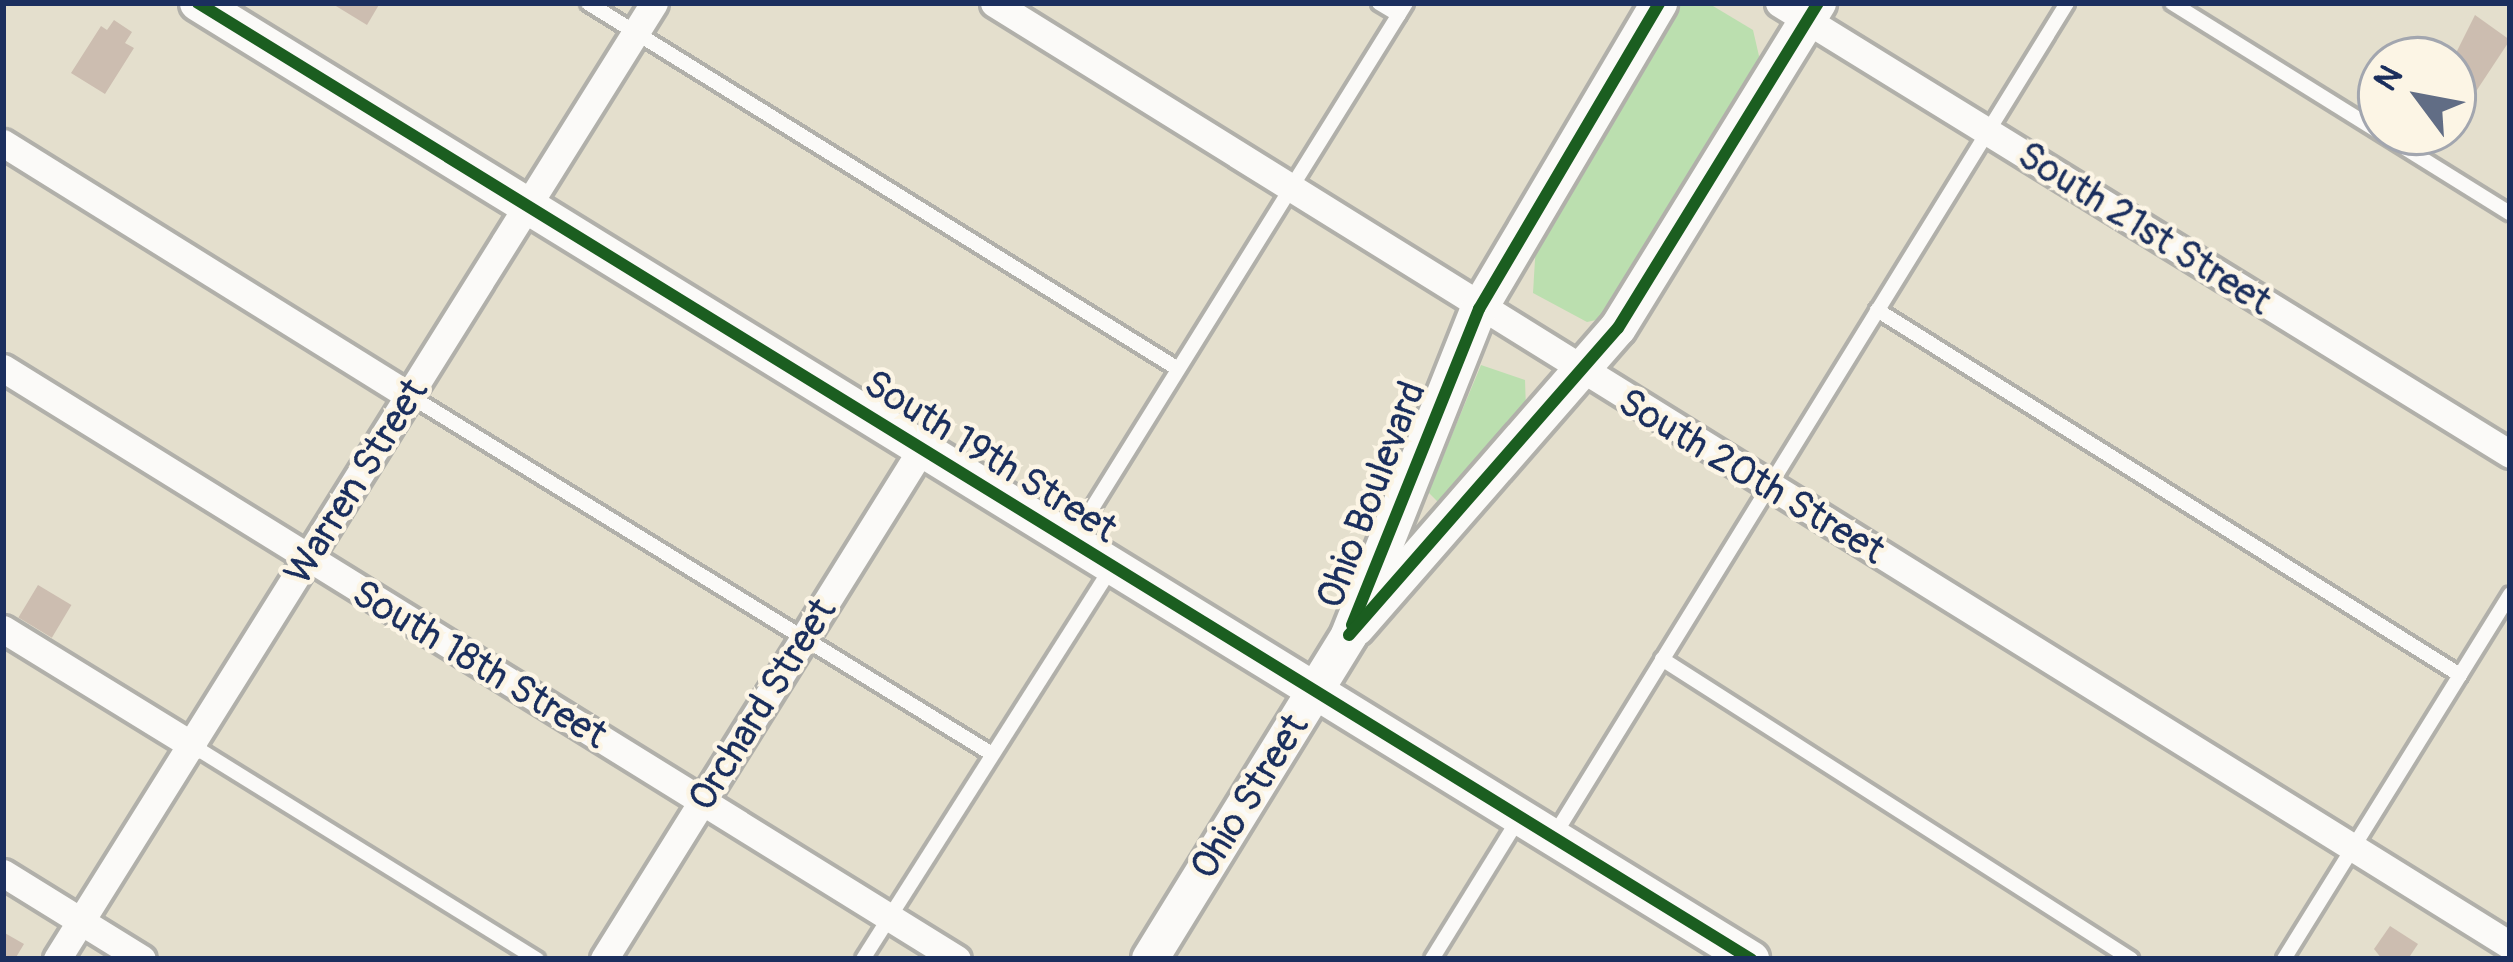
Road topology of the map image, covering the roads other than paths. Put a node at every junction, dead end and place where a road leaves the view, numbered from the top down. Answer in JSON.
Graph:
{"nodes":[{"id":1,"x":198,"y":3,"type":"edge"},
{"id":2,"x":588,"y":3,"type":"edge"},
{"id":3,"x":654,"y":3,"type":"edge"},
{"id":4,"x":994,"y":3,"type":"edge"},
{"id":5,"x":1379,"y":3,"type":"edge"},
{"id":6,"x":1659,"y":3,"type":"edge"},
{"id":7,"x":2067,"y":3,"type":"edge"},
{"id":8,"x":2172,"y":3,"type":"edge"},
{"id":9,"x":1402,"y":9,"type":"edge"},
{"id":10,"x":1801,"y":9,"type":"edge"},
{"id":11,"x":635,"y":33,"type":"junction"},
{"id":12,"x":1987,"y":132,"type":"junction"},
{"id":13,"x":3,"y":143,"type":"edge"},
{"id":14,"x":1290,"y":190,"type":"junction"},
{"id":15,"x":530,"y":203,"type":"junction"},
{"id":16,"x":2510,"y":213,"type":"edge"},
{"id":17,"x":1479,"y":309,"type":"junction"},
{"id":18,"x":1877,"y":310,"type":"junction"},
{"id":19,"x":3,"y":368,"type":"edge"},
{"id":20,"x":1178,"y":369,"type":"junction"},
{"id":21,"x":1583,"y":374,"type":"junction"},
{"id":22,"x":410,"y":396,"type":"junction"},
{"id":23,"x":921,"y":450,"type":"junction"},
{"id":24,"x":2510,"y":454,"type":"edge"},
{"id":25,"x":1769,"y":487,"type":"junction"},
{"id":26,"x":1070,"y":543,"type":"junction"},
{"id":27,"x":308,"y":561,"type":"junction"},
{"id":28,"x":1111,"y":568,"type":"junction"},
{"id":29,"x":2510,"y":594,"type":"edge"},
{"id":30,"x":3,"y":629,"type":"edge"},
{"id":31,"x":1349,"y":635,"type":"junction"},
{"id":32,"x":805,"y":638,"type":"junction"},
{"id":33,"x":1662,"y":659,"type":"junction"},
{"id":34,"x":2460,"y":675,"type":"junction"},
{"id":35,"x":1314,"y":694,"type":"junction"},
{"id":36,"x":193,"y":746,"type":"junction"},
{"id":37,"x":992,"y":754,"type":"junction"},
{"id":38,"x":702,"y":802,"type":"junction"},
{"id":39,"x":1520,"y":818,"type":"junction"},
{"id":40,"x":1552,"y":838,"type":"junction"},
{"id":41,"x":2352,"y":848,"type":"junction"},
{"id":42,"x":3,"y":873,"type":"edge"},
{"id":43,"x":888,"y":916,"type":"junction"},
{"id":44,"x":81,"y":922,"type":"junction"},
{"id":45,"x":2510,"y":946,"type":"edge"},
{"id":46,"x":1708,"y":948,"type":"edge"},
{"id":47,"x":58,"y":959,"type":"edge"},
{"id":48,"x":142,"y":959,"type":"edge"},
{"id":49,"x":537,"y":959,"type":"edge"},
{"id":50,"x":604,"y":959,"type":"edge"},
{"id":51,"x":863,"y":959,"type":"edge"},
{"id":52,"x":957,"y":959,"type":"edge"},
{"id":53,"x":1150,"y":959,"type":"edge"},
{"id":54,"x":1432,"y":959,"type":"edge"},
{"id":55,"x":1751,"y":959,"type":"edge"},
{"id":56,"x":2131,"y":959,"type":"edge"},
{"id":57,"x":2284,"y":959,"type":"edge"}],
"edges":[{"from":1,"to":15,"type":"street","name":"South 19th Street"},
{"from":2,"to":11,"type":"lane"},
{"from":3,"to":11,"type":"street","name":"Warren Street"},
{"from":4,"to":14,"type":"street","name":"South 20th Street"},
{"from":5,"to":9,"type":"lane"},
{"from":6,"to":17,"type":"street","name":"Ohio Boulevard"},
{"from":7,"to":12,"type":"lane"},
{"from":8,"to":16,"type":"lane"},
{"from":9,"to":14,"type":"lane"},
{"from":10,"to":12,"type":"street","name":"South 21st Street"},
{"from":10,"to":21,"type":"street","name":"Ohio Boulevard"},
{"from":11,"to":15,"type":"street","name":"Warren Street"},
{"from":11,"to":20,"type":"lane"},
{"from":12,"to":18,"type":"lane"},
{"from":12,"to":24,"type":"street","name":"South 21st Street"},
{"from":13,"to":22,"type":"street"},
{"from":14,"to":17,"type":"street","name":"South 20th Street"},
{"from":14,"to":20,"type":"lane"},
{"from":15,"to":22,"type":"street","name":"Warren Street"},
{"from":15,"to":23,"type":"street","name":"South 19th Street"},
{"from":17,"to":21,"type":"street","name":"South 20th Street"},
{"from":17,"to":31,"type":"street","name":"Ohio Boulevard"},
{"from":18,"to":25,"type":"lane"},
{"from":18,"to":34,"type":"lane"},
{"from":19,"to":27,"type":"street","name":"South 18th Street"},
{"from":20,"to":26,"type":"lane"},
{"from":21,"to":25,"type":"street","name":"South 20th Street"},
{"from":21,"to":31,"type":"street","name":"Ohio Boulevard"},
{"from":22,"to":27,"type":"street","name":"Warren Street"},
{"from":22,"to":32,"type":"lane"},
{"from":23,"to":26,"type":"street","name":"South 19th Street"},
{"from":23,"to":32,"type":"street","name":"Orchard Street"},
{"from":25,"to":33,"type":"lane"},
{"from":25,"to":41,"type":"street","name":"South 20th Street"},
{"from":26,"to":28,"type":"street","name":"South 19th Street"},
{"from":27,"to":36,"type":"street","name":"Warren Street"},
{"from":27,"to":38,"type":"street","name":"South 18th Street"},
{"from":28,"to":35,"type":"street","name":"South 19th Street"},
{"from":28,"to":37,"type":"lane"},
{"from":29,"to":34,"type":"lane"},
{"from":30,"to":36,"type":"street"},
{"from":31,"to":35,"type":"street","name":"Ohio Street"},
{"from":32,"to":37,"type":"lane"},
{"from":32,"to":38,"type":"street","name":"Orchard Street"},
{"from":33,"to":40,"type":"lane"},
{"from":33,"to":56,"type":"lane"},
{"from":34,"to":41,"type":"lane"},
{"from":35,"to":39,"type":"street","name":"South 19th Street"},
{"from":35,"to":53,"type":"street","name":"Ohio Street"},
{"from":36,"to":44,"type":"street","name":"Warren Street"},
{"from":36,"to":49,"type":"lane"},
{"from":37,"to":43,"type":"lane"},
{"from":38,"to":43,"type":"street","name":"South 18th Street"},
{"from":38,"to":50,"type":"street","name":"Orchard Street"},
{"from":39,"to":40,"type":"street","name":"South 19th Street"},
{"from":39,"to":54,"type":"lane"},
{"from":40,"to":46,"type":"street","name":"South 19th Street"},
{"from":41,"to":45,"type":"street","name":"South 20th Street"},
{"from":41,"to":57,"type":"lane"},
{"from":42,"to":44,"type":"street"},
{"from":43,"to":51,"type":"lane"},
{"from":43,"to":52,"type":"street","name":"South 18th Street"},
{"from":44,"to":47,"type":"street","name":"Warren Street"},
{"from":44,"to":48,"type":"street"},
{"from":46,"to":55,"type":"street","name":"South 19th Street"}]}
